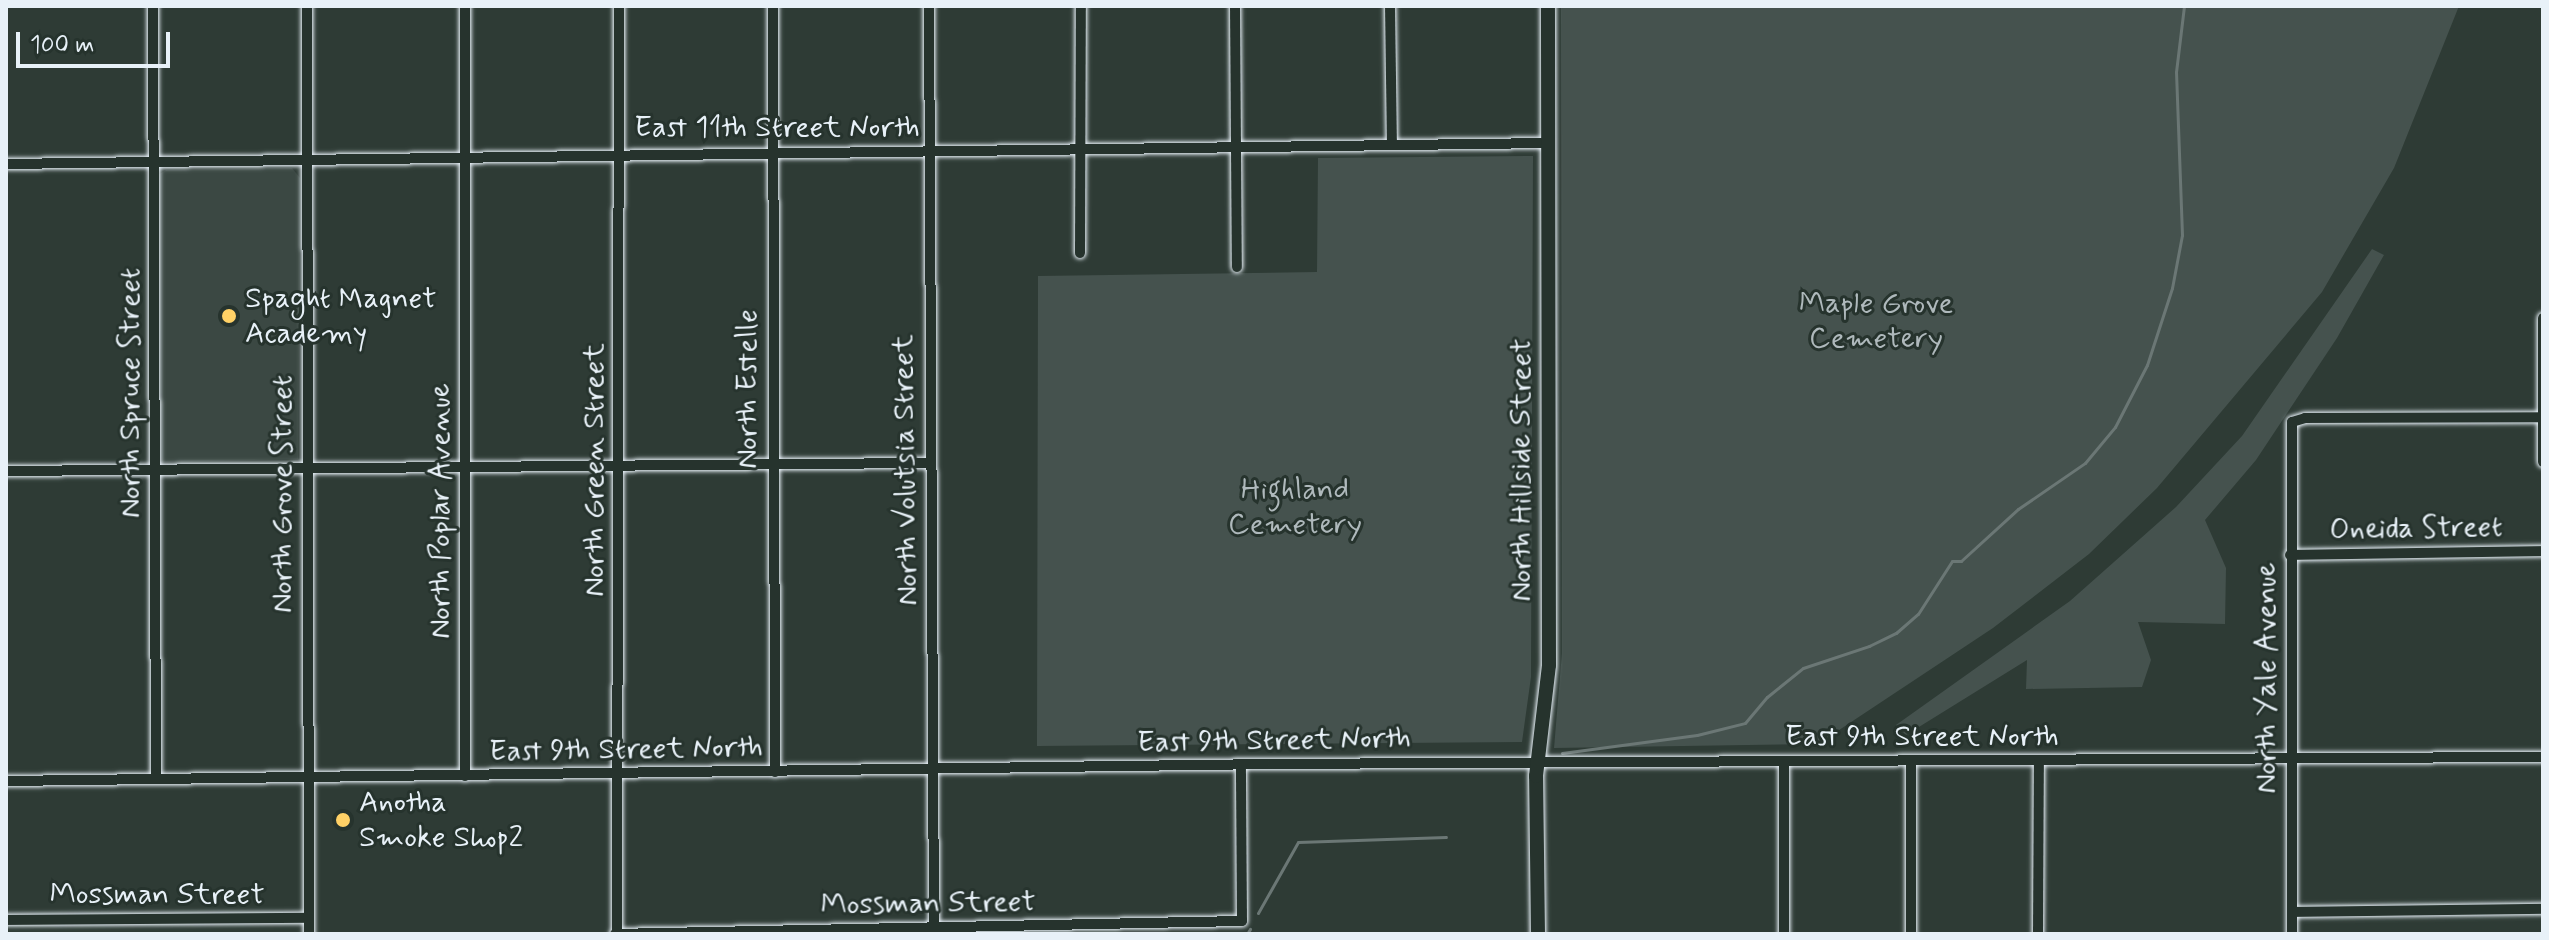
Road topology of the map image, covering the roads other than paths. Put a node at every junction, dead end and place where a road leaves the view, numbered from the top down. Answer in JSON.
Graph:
{"nodes":[{"id":1,"x":153,"y":6,"type":"edge"},
{"id":2,"x":307,"y":6,"type":"edge"},
{"id":3,"x":465,"y":6,"type":"edge"},
{"id":4,"x":619,"y":6,"type":"edge"},
{"id":5,"x":773,"y":6,"type":"edge"},
{"id":6,"x":929,"y":6,"type":"edge"},
{"id":7,"x":1081,"y":6,"type":"edge"},
{"id":8,"x":1235,"y":6,"type":"edge"},
{"id":9,"x":1390,"y":6,"type":"edge"},
{"id":10,"x":1548,"y":6,"type":"edge"},
{"id":11,"x":1548,"y":143,"type":"junction"},
{"id":12,"x":1392,"y":145,"type":"junction"},
{"id":13,"x":1236,"y":146,"type":"junction"},
{"id":14,"x":1081,"y":149,"type":"junction"},
{"id":15,"x":929,"y":151,"type":"junction"},
{"id":16,"x":773,"y":152,"type":"junction"},
{"id":17,"x":618,"y":153,"type":"junction"},
{"id":18,"x":465,"y":156,"type":"junction"},
{"id":19,"x":307,"y":158,"type":"junction"},
{"id":20,"x":153,"y":161,"type":"junction"},
{"id":21,"x":6,"y":164,"type":"edge"},
{"id":22,"x":1080,"y":253,"type":"dead end"},
{"id":23,"x":1237,"y":267,"type":"dead end"},
{"id":24,"x":2543,"y":318,"type":"edge"},
{"id":25,"x":2543,"y":417,"type":"edge"},
{"id":26,"x":2543,"y":462,"type":"edge"},
{"id":27,"x":772,"y":463,"type":"junction"},
{"id":28,"x":929,"y":463,"type":"junction"},
{"id":29,"x":620,"y":464,"type":"junction"},
{"id":30,"x":464,"y":465,"type":"junction"},
{"id":31,"x":307,"y":466,"type":"junction"},
{"id":32,"x":156,"y":469,"type":"junction"},
{"id":33,"x":6,"y":471,"type":"edge"},
{"id":34,"x":2543,"y":551,"type":"edge"},
{"id":35,"x":2290,"y":555,"type":"junction"},
{"id":36,"x":2543,"y":757,"type":"edge"},
{"id":37,"x":2039,"y":760,"type":"junction"},
{"id":38,"x":2291,"y":760,"type":"junction"},
{"id":39,"x":1911,"y":761,"type":"junction"},
{"id":40,"x":1784,"y":762,"type":"junction"},
{"id":41,"x":1537,"y":763,"type":"junction"},
{"id":42,"x":1241,"y":765,"type":"junction"},
{"id":43,"x":934,"y":770,"type":"junction"},
{"id":44,"x":775,"y":772,"type":"junction"},
{"id":45,"x":618,"y":774,"type":"junction"},
{"id":46,"x":465,"y":776,"type":"junction"},
{"id":47,"x":308,"y":778,"type":"junction"},
{"id":48,"x":156,"y":779,"type":"junction"},
{"id":49,"x":6,"y":781,"type":"edge"},
{"id":50,"x":2543,"y":909,"type":"edge"},
{"id":51,"x":2292,"y":912,"type":"junction"},
{"id":52,"x":309,"y":918,"type":"junction"},
{"id":53,"x":6,"y":920,"type":"edge"},
{"id":54,"x":934,"y":931,"type":"edge"},
{"id":55,"x":309,"y":934,"type":"edge"},
{"id":56,"x":616,"y":934,"type":"edge"},
{"id":57,"x":1538,"y":934,"type":"edge"},
{"id":58,"x":1784,"y":934,"type":"edge"},
{"id":59,"x":1911,"y":934,"type":"edge"},
{"id":60,"x":2038,"y":934,"type":"edge"},
{"id":61,"x":2292,"y":934,"type":"edge"}],
"edges":[{"from":1,"to":20,"type":"street","name":"North Spruce Street"},
{"from":2,"to":19,"type":"street","name":"North Grove Street"},
{"from":3,"to":18,"type":"street","name":"North Poplar Avenue"},
{"from":4,"to":17,"type":"street","name":"North Green Street"},
{"from":5,"to":16,"type":"street","name":"North Estelle"},
{"from":6,"to":15,"type":"street","name":"North Volutsia Street"},
{"from":7,"to":14,"type":"street"},
{"from":8,"to":13,"type":"street"},
{"from":9,"to":12,"type":"street"},
{"from":10,"to":11,"type":"main road","name":"North Hillside Street"},
{"from":11,"to":12,"type":"street","name":"East 11th Street North"},
{"from":11,"to":41,"type":"main road","name":"North Hillside Street"},
{"from":12,"to":13,"type":"street","name":"East 11th Street North"},
{"from":13,"to":14,"type":"street","name":"East 11th Street North"},
{"from":13,"to":23,"type":"street"},
{"from":14,"to":15,"type":"street","name":"East 11th Street North"},
{"from":14,"to":22,"type":"street"},
{"from":15,"to":16,"type":"street","name":"East 11th Street North"},
{"from":15,"to":28,"type":"street","name":"North Volutsia Street"},
{"from":16,"to":17,"type":"street","name":"East 11th Street North"},
{"from":16,"to":27,"type":"street","name":"North Estelle"},
{"from":17,"to":18,"type":"street","name":"East 11th Street North"},
{"from":17,"to":29,"type":"street","name":"North Green Street"},
{"from":18,"to":19,"type":"street","name":"East 11th Street North"},
{"from":18,"to":30,"type":"street","name":"North Poplar Avenue"},
{"from":19,"to":20,"type":"street","name":"East 11th Street North"},
{"from":19,"to":31,"type":"street","name":"North Grove Street"},
{"from":20,"to":21,"type":"street","name":"East 11th Street North"},
{"from":20,"to":32,"type":"street","name":"North Spruce Street"},
{"from":24,"to":25,"type":"street"},
{"from":25,"to":26,"type":"street"},
{"from":25,"to":35,"type":"street","name":"North Yale Avenue"},
{"from":27,"to":28,"type":"street"},
{"from":27,"to":29,"type":"street"},
{"from":27,"to":44,"type":"street","name":"North Estelle"},
{"from":28,"to":43,"type":"street","name":"North Volutsia Street"},
{"from":29,"to":30,"type":"street"},
{"from":29,"to":45,"type":"street","name":"North Green Street"},
{"from":30,"to":31,"type":"street"},
{"from":30,"to":46,"type":"street","name":"North Poplar Avenue"},
{"from":31,"to":32,"type":"street"},
{"from":31,"to":47,"type":"street","name":"North Grove Street"},
{"from":32,"to":33,"type":"street"},
{"from":32,"to":48,"type":"street","name":"North Spruce Street"},
{"from":34,"to":35,"type":"street","name":"Oneida Street"},
{"from":35,"to":38,"type":"street","name":"North Yale Avenue"},
{"from":36,"to":38,"type":"street","name":"East 9th Street North"},
{"from":37,"to":38,"type":"street","name":"East 9th Street North"},
{"from":37,"to":39,"type":"street","name":"East 9th Street North"},
{"from":37,"to":60,"type":"street"},
{"from":38,"to":51,"type":"street","name":"North Yale Avenue"},
{"from":39,"to":40,"type":"street","name":"East 9th Street North"},
{"from":39,"to":59,"type":"street"},
{"from":40,"to":41,"type":"street","name":"East 9th Street North"},
{"from":40,"to":58,"type":"street"},
{"from":41,"to":42,"type":"street","name":"East 9th Street North"},
{"from":41,"to":57,"type":"main road","name":"North Hillside Street"},
{"from":42,"to":43,"type":"street","name":"East 9th Street North"},
{"from":42,"to":54,"type":"street","name":"Mossman Street"},
{"from":43,"to":44,"type":"street","name":"East 9th Street North"},
{"from":43,"to":54,"type":"street","name":"North Volutsia Street"},
{"from":44,"to":45,"type":"street","name":"East 9th Street North"},
{"from":45,"to":46,"type":"street","name":"East 9th Street North"},
{"from":45,"to":56,"type":"street","name":"North Green Street"},
{"from":46,"to":47,"type":"street","name":"East 9th Street North"},
{"from":47,"to":48,"type":"street","name":"East 9th Street North"},
{"from":47,"to":52,"type":"street","name":"North Grove Street"},
{"from":48,"to":49,"type":"street","name":"East 9th Street North"},
{"from":50,"to":51,"type":"street"},
{"from":51,"to":61,"type":"street","name":"North Yale Avenue"},
{"from":52,"to":53,"type":"street","name":"Mossman Street"},
{"from":52,"to":55,"type":"street","name":"North Grove Street"},
{"from":54,"to":56,"type":"street","name":"Mossman Street"}]}
